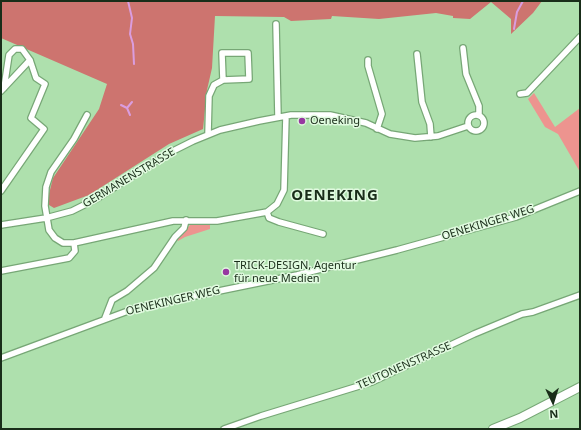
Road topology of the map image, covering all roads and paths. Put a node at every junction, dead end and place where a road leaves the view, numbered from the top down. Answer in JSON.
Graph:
{"nodes":[{"id":1,"x":276,"y":24,"type":"dead end"},
{"id":2,"x":580,"y":36,"type":"edge"},
{"id":3,"x":463,"y":48,"type":"dead end"},
{"id":4,"x":417,"y":54,"type":"dead end"},
{"id":5,"x":30,"y":60,"type":"junction"},
{"id":6,"x":368,"y":60,"type":"dead end"},
{"id":7,"x":3,"y":70,"type":"edge"},
{"id":8,"x":223,"y":80,"type":"junction"},
{"id":9,"x":2,"y":89,"type":"edge"},
{"id":10,"x":520,"y":94,"type":"dead end"},
{"id":11,"x":87,"y":115,"type":"dead end"},
{"id":12,"x":478,"y":115,"type":"junction"},
{"id":13,"x":286,"y":116,"type":"junction"},
{"id":14,"x":278,"y":117,"type":"junction"},
{"id":15,"x":468,"y":126,"type":"junction"},
{"id":16,"x":377,"y":129,"type":"junction"},
{"id":17,"x":208,"y":134,"type":"junction"},
{"id":18,"x":431,"y":137,"type":"junction"},
{"id":19,"x":1,"y":191,"type":"edge"},
{"id":20,"x":580,"y":191,"type":"edge"},
{"id":21,"x":267,"y":212,"type":"junction"},
{"id":22,"x":46,"y":218,"type":"junction"},
{"id":23,"x":186,"y":220,"type":"junction"},
{"id":24,"x":1,"y":225,"type":"edge"},
{"id":25,"x":323,"y":234,"type":"dead end"},
{"id":26,"x":74,"y":243,"type":"junction"},
{"id":27,"x":1,"y":271,"type":"edge"},
{"id":28,"x":580,"y":295,"type":"edge"},
{"id":29,"x":105,"y":318,"type":"junction"},
{"id":30,"x":1,"y":358,"type":"edge"},
{"id":31,"x":580,"y":387,"type":"edge"},
{"id":32,"x":224,"y":429,"type":"edge"},
{"id":33,"x":493,"y":429,"type":"edge"}],
"edges":[{"from":1,"to":14,"type":"street"},
{"from":2,"to":10,"type":"street"},
{"from":3,"to":12,"type":"street","name":"GERMANENSTRASSE"},
{"from":4,"to":18,"type":"street"},
{"from":5,"to":7,"type":"street"},
{"from":5,"to":9,"type":"street"},
{"from":5,"to":19,"type":"street"},
{"from":6,"to":16,"type":"street"},
{"from":7,"to":9,"type":"street"},
{"from":8,"to":8,"type":"street"},
{"from":8,"to":17,"type":"street"},
{"from":11,"to":22,"type":"street"},
{"from":12,"to":15,"type":"street"},
{"from":12,"to":15,"type":"street","name":"GERMANENSTRASSE"},
{"from":13,"to":14,"type":"street","name":"GERMANENSTRASSE"},
{"from":13,"to":16,"type":"street","name":"GERMANENSTRASSE"},
{"from":13,"to":21,"type":"street"},
{"from":14,"to":17,"type":"street","name":"GERMANENSTRASSE"},
{"from":15,"to":18,"type":"street","name":"GERMANENSTRASSE"},
{"from":16,"to":18,"type":"street","name":"GERMANENSTRASSE"},
{"from":17,"to":22,"type":"street","name":"GERMANENSTRASSE"},
{"from":20,"to":29,"type":"street","name":"OENEKINGER WEG"},
{"from":21,"to":23,"type":"street"},
{"from":21,"to":25,"type":"street"},
{"from":22,"to":24,"type":"street","name":"GERMANENSTRASSE"},
{"from":22,"to":26,"type":"street"},
{"from":23,"to":26,"type":"street"},
{"from":23,"to":29,"type":"street"},
{"from":26,"to":27,"type":"street"},
{"from":28,"to":32,"type":"street","name":"TEUTONENSTRASSE"},
{"from":29,"to":30,"type":"street","name":"OENEKINGER WEG"},
{"from":31,"to":33,"type":"street"}]}
